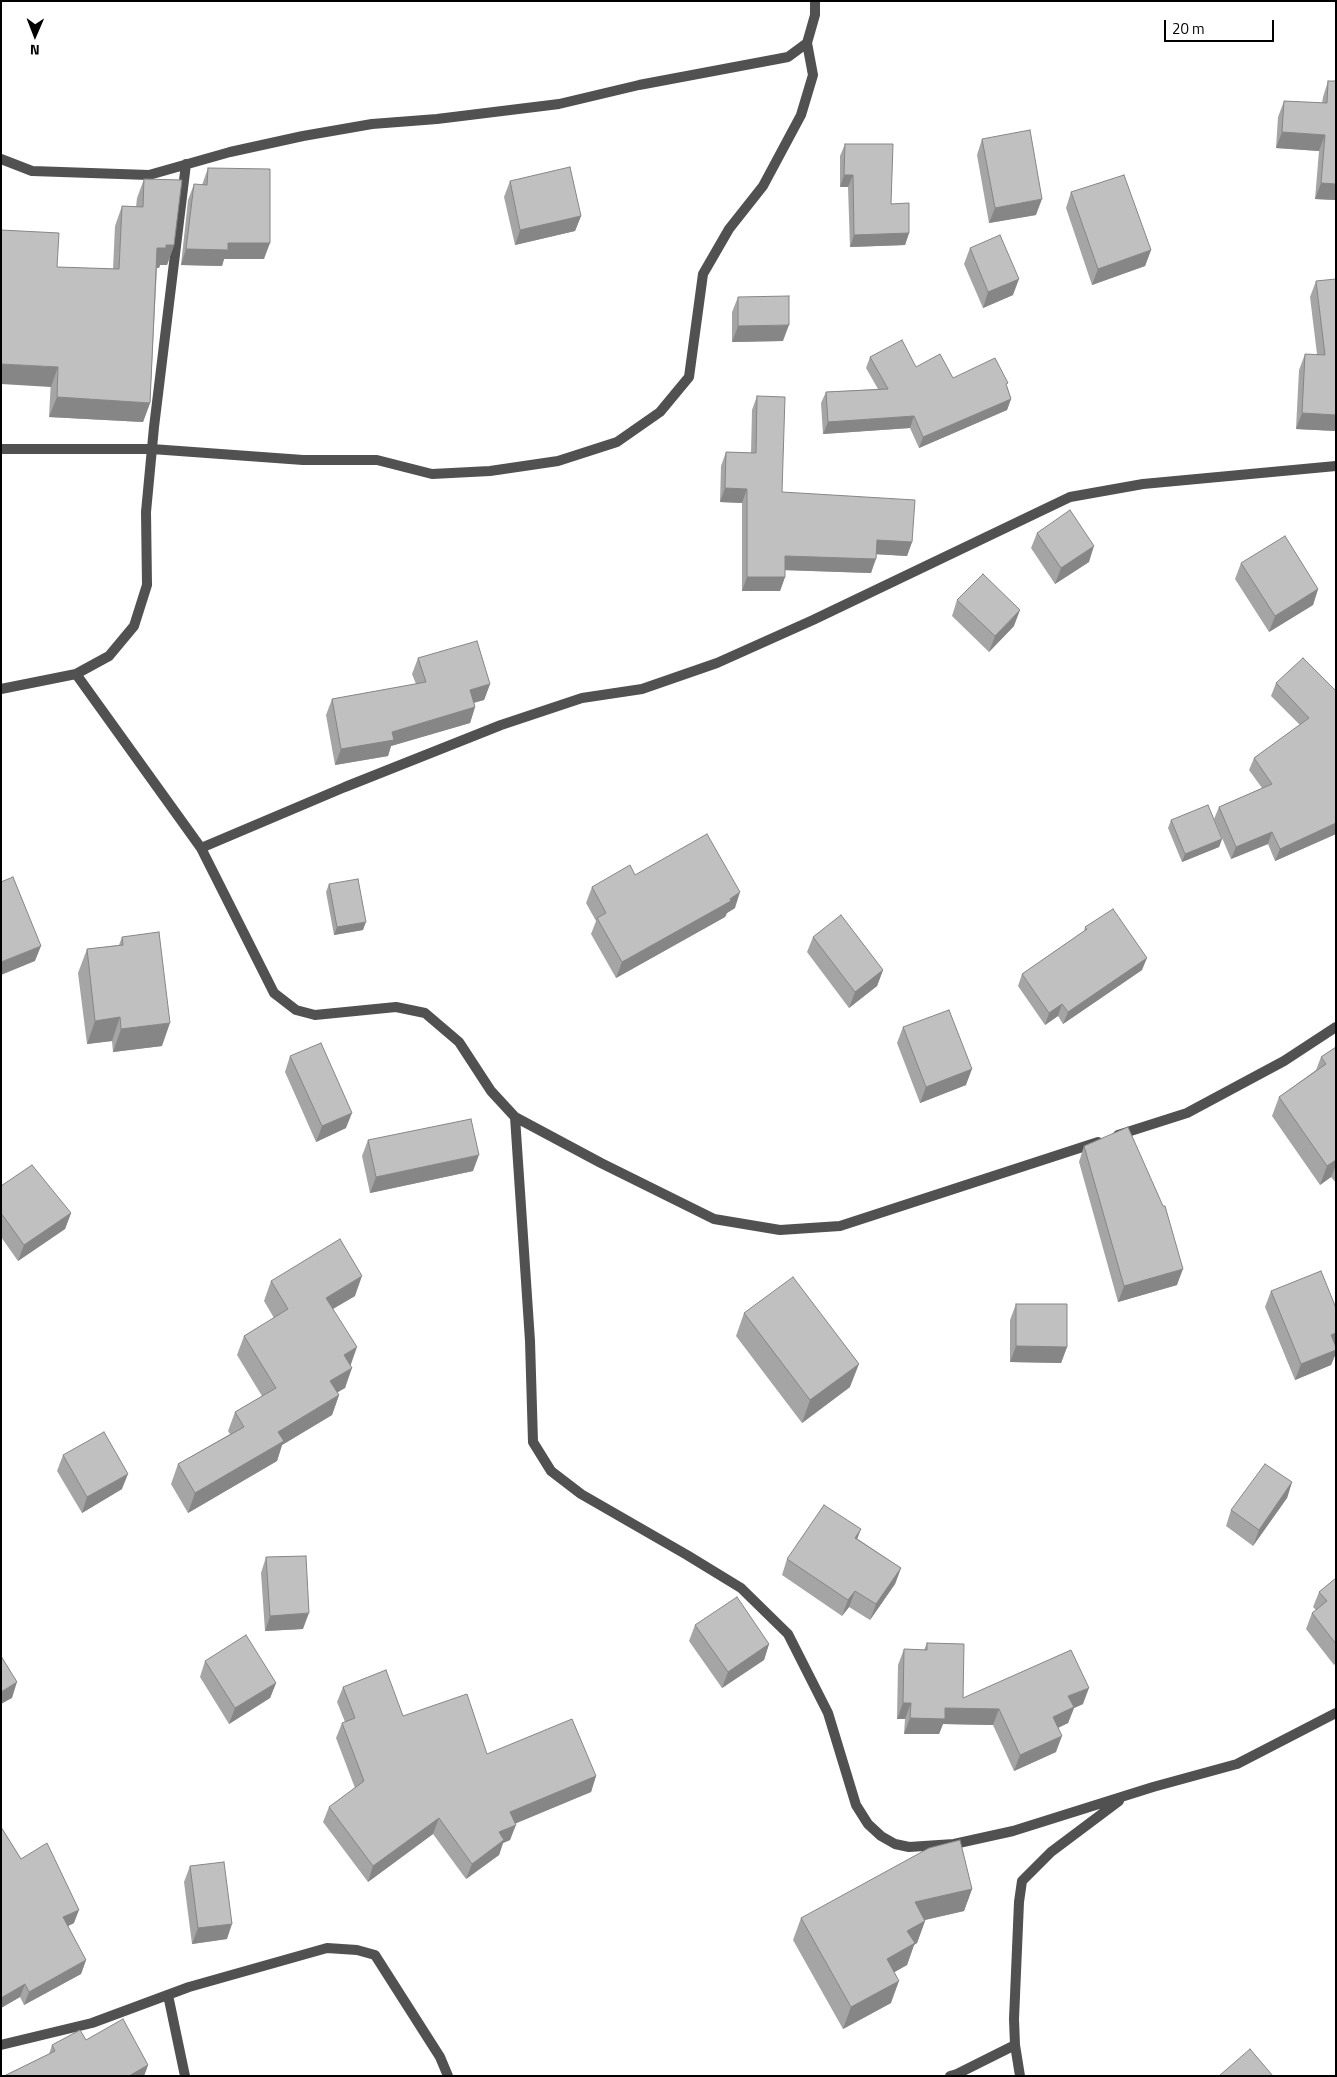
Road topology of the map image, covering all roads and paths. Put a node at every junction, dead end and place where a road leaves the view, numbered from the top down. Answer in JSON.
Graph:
{"nodes":[{"id":1,"x":815,"y":1,"type":"edge"},
{"id":2,"x":807,"y":43,"type":"junction"},
{"id":3,"x":1,"y":159,"type":"edge"},
{"id":4,"x":186,"y":164,"type":"junction"},
{"id":5,"x":1,"y":449,"type":"edge"},
{"id":6,"x":152,"y":449,"type":"junction"},
{"id":7,"x":1336,"y":466,"type":"edge"},
{"id":8,"x":76,"y":674,"type":"junction"},
{"id":9,"x":1,"y":689,"type":"edge"},
{"id":10,"x":201,"y":848,"type":"junction"},
{"id":11,"x":1336,"y":1027,"type":"edge"},
{"id":12,"x":515,"y":1117,"type":"junction"},
{"id":13,"x":1336,"y":1713,"type":"edge"},
{"id":14,"x":1124,"y":1797,"type":"junction"},
{"id":15,"x":168,"y":1995,"type":"junction"},
{"id":16,"x":1,"y":2045,"type":"edge"},
{"id":17,"x":1015,"y":2045,"type":"junction"},
{"id":18,"x":185,"y":2076,"type":"edge"},
{"id":19,"x":448,"y":2076,"type":"edge"},
{"id":20,"x":950,"y":2076,"type":"edge"},
{"id":21,"x":1020,"y":2076,"type":"edge"}],
"edges":[{"from":1,"to":2,"type":"street"},
{"from":2,"to":4,"type":"street"},
{"from":2,"to":6,"type":"street"},
{"from":3,"to":4,"type":"street"},
{"from":4,"to":6,"type":"street"},
{"from":5,"to":6,"type":"street"},
{"from":6,"to":8,"type":"street"},
{"from":7,"to":10,"type":"street"},
{"from":8,"to":9,"type":"street"},
{"from":8,"to":10,"type":"street"},
{"from":10,"to":12,"type":"street"},
{"from":11,"to":12,"type":"street"},
{"from":12,"to":14,"type":"street"},
{"from":13,"to":14,"type":"street"},
{"from":14,"to":17,"type":"street"},
{"from":15,"to":16,"type":"street"},
{"from":15,"to":18,"type":"street"},
{"from":15,"to":19,"type":"street"},
{"from":17,"to":20,"type":"street"},
{"from":17,"to":21,"type":"street"}]}
